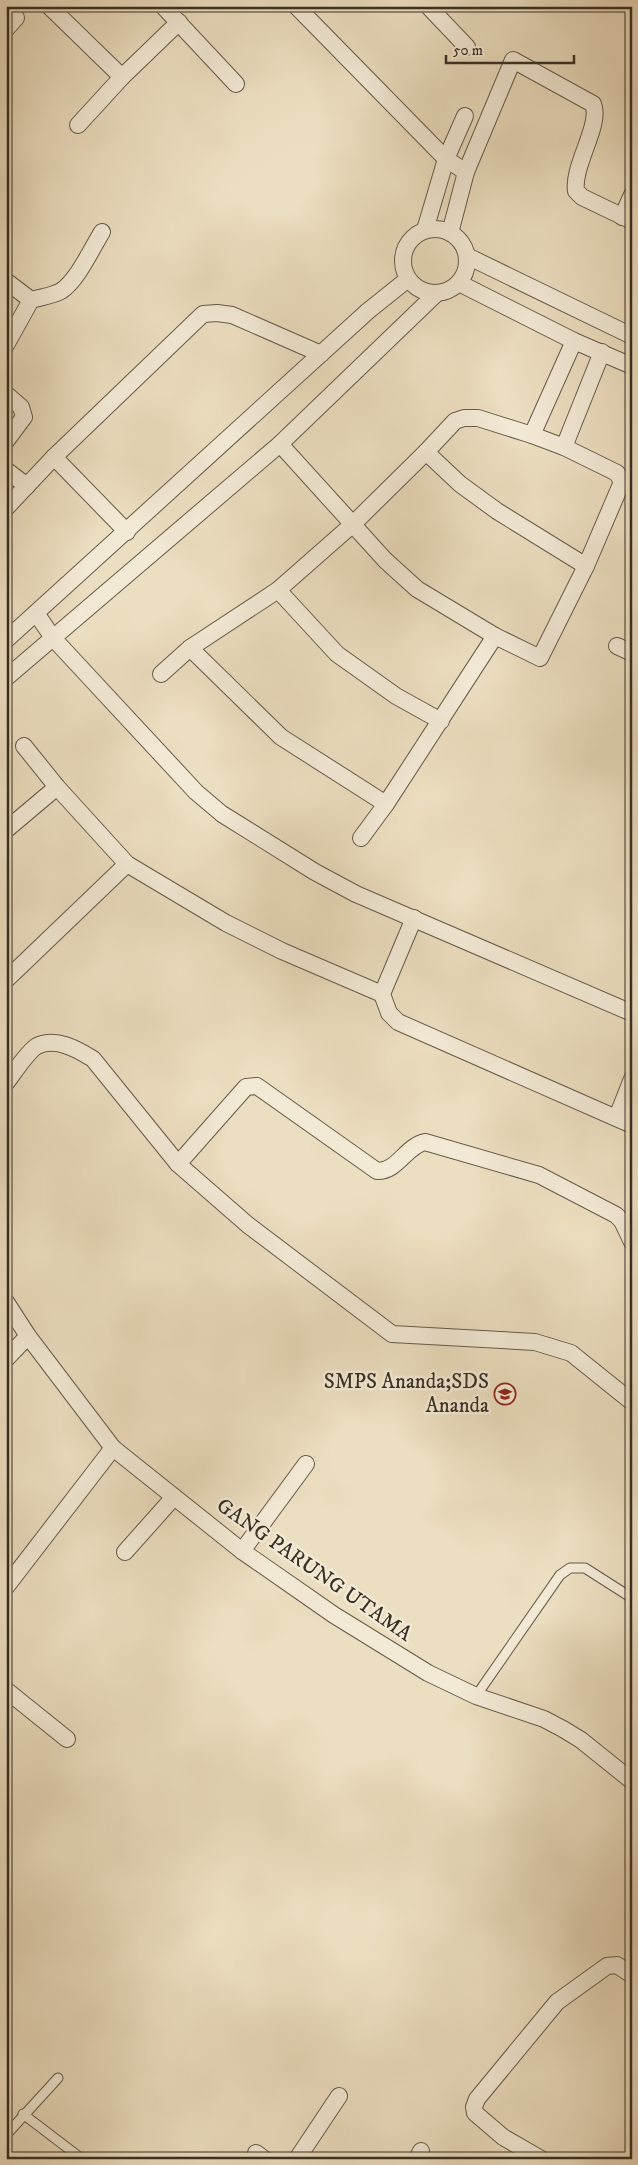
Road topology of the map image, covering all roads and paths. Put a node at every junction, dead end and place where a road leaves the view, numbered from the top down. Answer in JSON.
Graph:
{"nodes":[{"id":1,"x":49,"y":6,"type":"edge"},
{"id":2,"x":164,"y":6,"type":"edge"},
{"id":3,"x":296,"y":6,"type":"edge"},
{"id":4,"x":428,"y":6,"type":"edge"},
{"id":5,"x":179,"y":22,"type":"junction"},
{"id":6,"x":467,"y":47,"type":"dead end"},
{"id":7,"x":122,"y":77,"type":"junction"},
{"id":8,"x":236,"y":84,"type":"dead end"},
{"id":9,"x":465,"y":116,"type":"dead end"},
{"id":10,"x":78,"y":125,"type":"dead end"},
{"id":11,"x":446,"y":159,"type":"junction"},
{"id":12,"x":466,"y":172,"type":"junction"},
{"id":13,"x":632,"y":195,"type":"edge"},
{"id":14,"x":627,"y":219,"type":"edge"},
{"id":15,"x":426,"y":230,"type":"junction"},
{"id":16,"x":102,"y":232,"type":"dead end"},
{"id":17,"x":450,"y":233,"type":"junction"},
{"id":18,"x":467,"y":256,"type":"junction"},
{"id":19,"x":408,"y":279,"type":"junction"},
{"id":20,"x":6,"y":281,"type":"edge"},
{"id":21,"x":459,"y":283,"type":"junction"},
{"id":22,"x":437,"y":293,"type":"junction"},
{"id":23,"x":31,"y":300,"type":"junction"},
{"id":24,"x":632,"y":336,"type":"edge"},
{"id":25,"x":574,"y":340,"type":"junction"},
{"id":26,"x":6,"y":345,"type":"edge"},
{"id":27,"x":602,"y":352,"type":"junction"},
{"id":28,"x":321,"y":354,"type":"junction"},
{"id":29,"x":632,"y":366,"type":"edge"},
{"id":30,"x":6,"y":394,"type":"edge"},
{"id":31,"x":532,"y":435,"type":"junction"},
{"id":32,"x":6,"y":441,"type":"edge"},
{"id":33,"x":280,"y":444,"type":"junction"},
{"id":34,"x":564,"y":447,"type":"junction"},
{"id":35,"x":426,"y":452,"type":"junction"},
{"id":36,"x":54,"y":457,"type":"junction"},
{"id":37,"x":6,"y":470,"type":"edge"},
{"id":38,"x":27,"y":486,"type":"junction"},
{"id":39,"x":6,"y":508,"type":"edge"},
{"id":40,"x":353,"y":524,"type":"junction"},
{"id":41,"x":127,"y":532,"type":"junction"},
{"id":42,"x":586,"y":566,"type":"junction"},
{"id":43,"x":278,"y":590,"type":"junction"},
{"id":44,"x":36,"y":613,"type":"junction"},
{"id":45,"x":495,"y":636,"type":"junction"},
{"id":46,"x":53,"y":638,"type":"junction"},
{"id":47,"x":6,"y":640,"type":"edge"},
{"id":48,"x":190,"y":648,"type":"junction"},
{"id":49,"x":161,"y":674,"type":"dead end"},
{"id":50,"x":6,"y":678,"type":"edge"},
{"id":51,"x":440,"y":721,"type":"junction"},
{"id":52,"x":24,"y":746,"type":"dead end"},
{"id":53,"x":57,"y":787,"type":"junction"},
{"id":54,"x":386,"y":804,"type":"junction"},
{"id":55,"x":6,"y":830,"type":"edge"},
{"id":56,"x":361,"y":838,"type":"dead end"},
{"id":57,"x":127,"y":864,"type":"junction"},
{"id":58,"x":414,"y":918,"type":"junction"},
{"id":59,"x":6,"y":980,"type":"edge"},
{"id":60,"x":382,"y":994,"type":"junction"},
{"id":61,"x":632,"y":1013,"type":"edge"},
{"id":62,"x":632,"y":1079,"type":"edge"},
{"id":63,"x":6,"y":1083,"type":"edge"},
{"id":64,"x":617,"y":1117,"type":"junction"},
{"id":65,"x":632,"y":1125,"type":"edge"},
{"id":66,"x":178,"y":1164,"type":"junction"},
{"id":67,"x":632,"y":1242,"type":"edge"},
{"id":68,"x":6,"y":1302,"type":"edge"},
{"id":69,"x":28,"y":1336,"type":"junction"},
{"id":70,"x":6,"y":1359,"type":"edge"},
{"id":71,"x":632,"y":1402,"type":"edge"},
{"id":72,"x":114,"y":1448,"type":"junction"},
{"id":73,"x":306,"y":1464,"type":"dead end"},
{"id":74,"x":174,"y":1497,"type":"junction"},
{"id":75,"x":242,"y":1551,"type":"junction"},
{"id":76,"x":125,"y":1552,"type":"dead end"},
{"id":77,"x":6,"y":1587,"type":"edge"},
{"id":78,"x":632,"y":1598,"type":"edge"},
{"id":79,"x":6,"y":1690,"type":"edge"},
{"id":80,"x":476,"y":1696,"type":"junction"},
{"id":81,"x":68,"y":1739,"type":"dead end"},
{"id":82,"x":632,"y":1781,"type":"edge"},
{"id":83,"x":632,"y":1975,"type":"edge"},
{"id":84,"x":58,"y":2078,"type":"dead end"},
{"id":85,"x":339,"y":2096,"type":"dead end"},
{"id":86,"x":23,"y":2114,"type":"junction"},
{"id":87,"x":6,"y":2135,"type":"edge"},
{"id":88,"x":82,"y":2159,"type":"edge"},
{"id":89,"x":297,"y":2159,"type":"edge"},
{"id":90,"x":541,"y":2159,"type":"edge"}],
"edges":[{"from":1,"to":7,"type":"street"},
{"from":2,"to":5,"type":"street"},
{"from":3,"to":11,"type":"street"},
{"from":4,"to":6,"type":"street"},
{"from":5,"to":7,"type":"street"},
{"from":5,"to":8,"type":"street"},
{"from":7,"to":10,"type":"street"},
{"from":9,"to":11,"type":"street"},
{"from":11,"to":12,"type":"street"},
{"from":11,"to":15,"type":"street"},
{"from":12,"to":14,"type":"street"},
{"from":12,"to":17,"type":"street"},
{"from":13,"to":14,"type":"street"},
{"from":15,"to":17,"type":"street"},
{"from":15,"to":19,"type":"street"},
{"from":16,"to":23,"type":"street"},
{"from":17,"to":18,"type":"street"},
{"from":18,"to":21,"type":"street"},
{"from":18,"to":24,"type":"street"},
{"from":19,"to":22,"type":"street"},
{"from":19,"to":28,"type":"street"},
{"from":20,"to":23,"type":"street"},
{"from":21,"to":22,"type":"street"},
{"from":21,"to":25,"type":"street"},
{"from":22,"to":33,"type":"street"},
{"from":23,"to":26,"type":"street"},
{"from":25,"to":27,"type":"street"},
{"from":25,"to":31,"type":"street"},
{"from":27,"to":29,"type":"street"},
{"from":27,"to":34,"type":"street"},
{"from":28,"to":36,"type":"street"},
{"from":28,"to":41,"type":"street"},
{"from":30,"to":32,"type":"street"},
{"from":31,"to":34,"type":"street"},
{"from":31,"to":35,"type":"street"},
{"from":33,"to":40,"type":"street"},
{"from":33,"to":46,"type":"street"},
{"from":34,"to":42,"type":"street"},
{"from":35,"to":40,"type":"street"},
{"from":35,"to":42,"type":"street"},
{"from":36,"to":38,"type":"street"},
{"from":36,"to":41,"type":"street"},
{"from":37,"to":38,"type":"street"},
{"from":38,"to":39,"type":"street"},
{"from":40,"to":43,"type":"street"},
{"from":40,"to":45,"type":"street"},
{"from":41,"to":44,"type":"street"},
{"from":42,"to":45,"type":"street"},
{"from":43,"to":48,"type":"street"},
{"from":43,"to":51,"type":"street"},
{"from":44,"to":46,"type":"street"},
{"from":44,"to":47,"type":"street"},
{"from":45,"to":51,"type":"street"},
{"from":46,"to":50,"type":"street"},
{"from":46,"to":58,"type":"street"},
{"from":48,"to":49,"type":"street"},
{"from":48,"to":54,"type":"street"},
{"from":51,"to":54,"type":"street"},
{"from":52,"to":53,"type":"street"},
{"from":53,"to":55,"type":"street"},
{"from":53,"to":57,"type":"street"},
{"from":54,"to":56,"type":"street"},
{"from":57,"to":59,"type":"street"},
{"from":57,"to":60,"type":"street"},
{"from":58,"to":60,"type":"street"},
{"from":58,"to":61,"type":"street"},
{"from":60,"to":64,"type":"street"},
{"from":62,"to":64,"type":"street"},
{"from":63,"to":66,"type":"street"},
{"from":64,"to":65,"type":"street"},
{"from":66,"to":67,"type":"street"},
{"from":66,"to":71,"type":"street"},
{"from":68,"to":69,"type":"street","name":"GANG PARUNG UTAMA"},
{"from":69,"to":70,"type":"street"},
{"from":69,"to":72,"type":"street","name":"GANG PARUNG UTAMA"},
{"from":72,"to":74,"type":"street","name":"GANG PARUNG UTAMA"},
{"from":72,"to":77,"type":"street"},
{"from":73,"to":75,"type":"street"},
{"from":74,"to":75,"type":"street","name":"GANG PARUNG UTAMA"},
{"from":74,"to":76,"type":"street"},
{"from":75,"to":80,"type":"street","name":"GANG PARUNG UTAMA"},
{"from":78,"to":80,"type":"lane"},
{"from":79,"to":81,"type":"street"},
{"from":80,"to":82,"type":"street","name":"GANG PARUNG UTAMA"},
{"from":83,"to":90,"type":"street"},
{"from":84,"to":86,"type":"lane"},
{"from":85,"to":89,"type":"street"},
{"from":86,"to":87,"type":"lane"},
{"from":86,"to":88,"type":"lane"}]}
